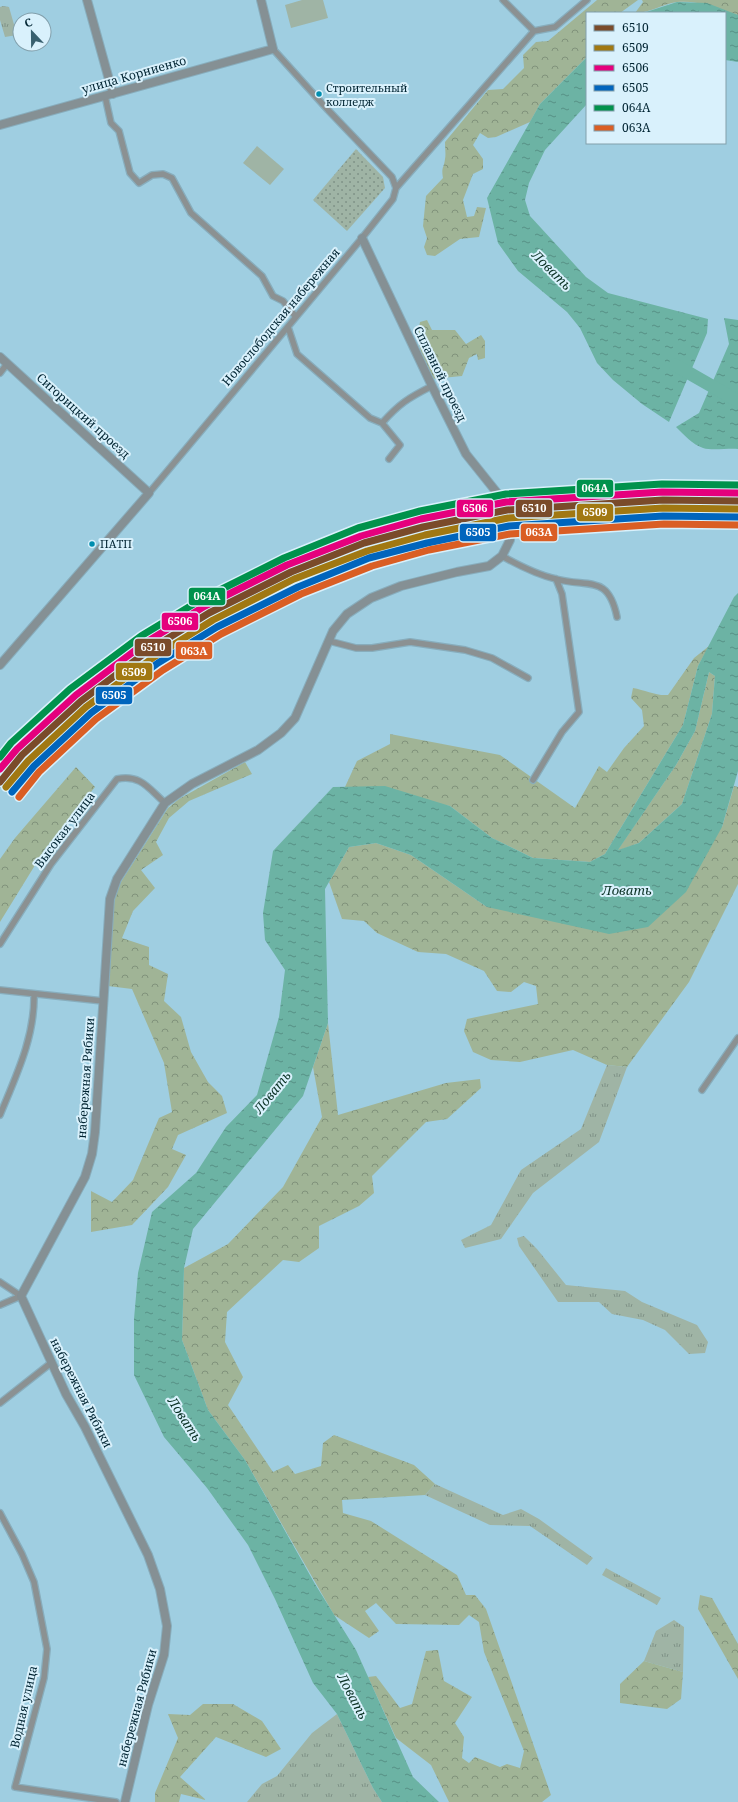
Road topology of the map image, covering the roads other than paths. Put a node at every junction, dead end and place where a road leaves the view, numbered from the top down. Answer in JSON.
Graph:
{"nodes":[{"id":1,"x":87,"y":0,"type":"edge"},
{"id":2,"x":261,"y":0,"type":"edge"},
{"id":3,"x":503,"y":0,"type":"edge"},
{"id":4,"x":587,"y":0,"type":"edge"},
{"id":5,"x":534,"y":31,"type":"junction"},
{"id":6,"x":274,"y":49,"type":"junction"},
{"id":7,"x":109,"y":95,"type":"junction"},
{"id":8,"x":0,"y":125,"type":"edge"},
{"id":9,"x":396,"y":188,"type":"junction"},
{"id":10,"x":362,"y":238,"type":"junction"},
{"id":11,"x":296,"y":317,"type":"junction"},
{"id":12,"x":288,"y":327,"type":"junction"},
{"id":13,"x":0,"y":357,"type":"edge"},
{"id":14,"x":8,"y":364,"type":"junction"},
{"id":15,"x":0,"y":373,"type":"edge"},
{"id":16,"x":432,"y":386,"type":"junction"},
{"id":17,"x":382,"y":423,"type":"junction"},
{"id":18,"x":389,"y":459,"type":"dead end"},
{"id":19,"x":149,"y":493,"type":"junction"},
{"id":20,"x":502,"y":556,"type":"junction"},
{"id":21,"x":556,"y":579,"type":"junction"},
{"id":22,"x":617,"y":617,"type":"dead end"},
{"id":23,"x":329,"y":641,"type":"junction"},
{"id":24,"x":0,"y":665,"type":"edge"},
{"id":25,"x":528,"y":678,"type":"dead end"},
{"id":26,"x":533,"y":780,"type":"dead end"},
{"id":27,"x":165,"y":804,"type":"junction"},
{"id":28,"x":0,"y":944,"type":"edge"},
{"id":29,"x":0,"y":990,"type":"edge"},
{"id":30,"x":34,"y":994,"type":"junction"},
{"id":31,"x":103,"y":1001,"type":"junction"},
{"id":32,"x":738,"y":1038,"type":"edge"},
{"id":33,"x":702,"y":1090,"type":"dead end"},
{"id":34,"x":0,"y":1115,"type":"edge"},
{"id":35,"x":0,"y":1282,"type":"edge"},
{"id":36,"x":21,"y":1296,"type":"junction"},
{"id":37,"x":0,"y":1305,"type":"edge"},
{"id":38,"x":51,"y":1363,"type":"junction"},
{"id":39,"x":0,"y":1404,"type":"edge"},
{"id":40,"x":0,"y":1513,"type":"edge"},
{"id":41,"x":116,"y":1802,"type":"edge"},
{"id":42,"x":125,"y":1802,"type":"edge"}],
"edges":[{"from":1,"to":7,"type":"street"},
{"from":2,"to":6,"type":"street"},
{"from":3,"to":5,"type":"street"},
{"from":4,"to":5,"type":"street"},
{"from":5,"to":9,"type":"street","name":"Новослободская набережная"},
{"from":6,"to":7,"type":"street","name":"улица Корниенко"},
{"from":6,"to":9,"type":"street"},
{"from":7,"to":8,"type":"street","name":"улица Корниенко"},
{"from":7,"to":11,"type":"street"},
{"from":9,"to":10,"type":"street","name":"Новослободская набережная"},
{"from":10,"to":11,"type":"street","name":"Новослободская набережная"},
{"from":10,"to":16,"type":"street","name":"Сплавной проезд"},
{"from":11,"to":12,"type":"street","name":"Новослободская набережная"},
{"from":12,"to":17,"type":"street"},
{"from":12,"to":19,"type":"street","name":"Новослободская набережная"},
{"from":13,"to":14,"type":"street","name":"Сигорицкий проезд"},
{"from":14,"to":15,"type":"street"},
{"from":14,"to":19,"type":"street","name":"Сигорицкий проезд"},
{"from":16,"to":17,"type":"street"},
{"from":16,"to":20,"type":"street","name":"Сплавной проезд"},
{"from":17,"to":18,"type":"street"},
{"from":19,"to":24,"type":"street","name":"Новослободская набережная"},
{"from":20,"to":21,"type":"street"},
{"from":20,"to":23,"type":"street","name":"набережная Рябики"},
{"from":21,"to":22,"type":"street"},
{"from":21,"to":26,"type":"street"},
{"from":23,"to":25,"type":"street"},
{"from":23,"to":27,"type":"street","name":"набережная Рябики"},
{"from":27,"to":28,"type":"street","name":"Высокая улица"},
{"from":27,"to":31,"type":"street","name":"набережная Рябики"},
{"from":29,"to":30,"type":"street"},
{"from":30,"to":31,"type":"street"},
{"from":30,"to":34,"type":"street"},
{"from":31,"to":36,"type":"street","name":"набережная Рябики"},
{"from":32,"to":33,"type":"street"},
{"from":35,"to":36,"type":"street"},
{"from":36,"to":37,"type":"street"},
{"from":36,"to":38,"type":"street","name":"набережная Рябики"},
{"from":38,"to":39,"type":"street"},
{"from":38,"to":42,"type":"street","name":"набережная Рябики"},
{"from":40,"to":41,"type":"street","name":"Водная улица"}]}
